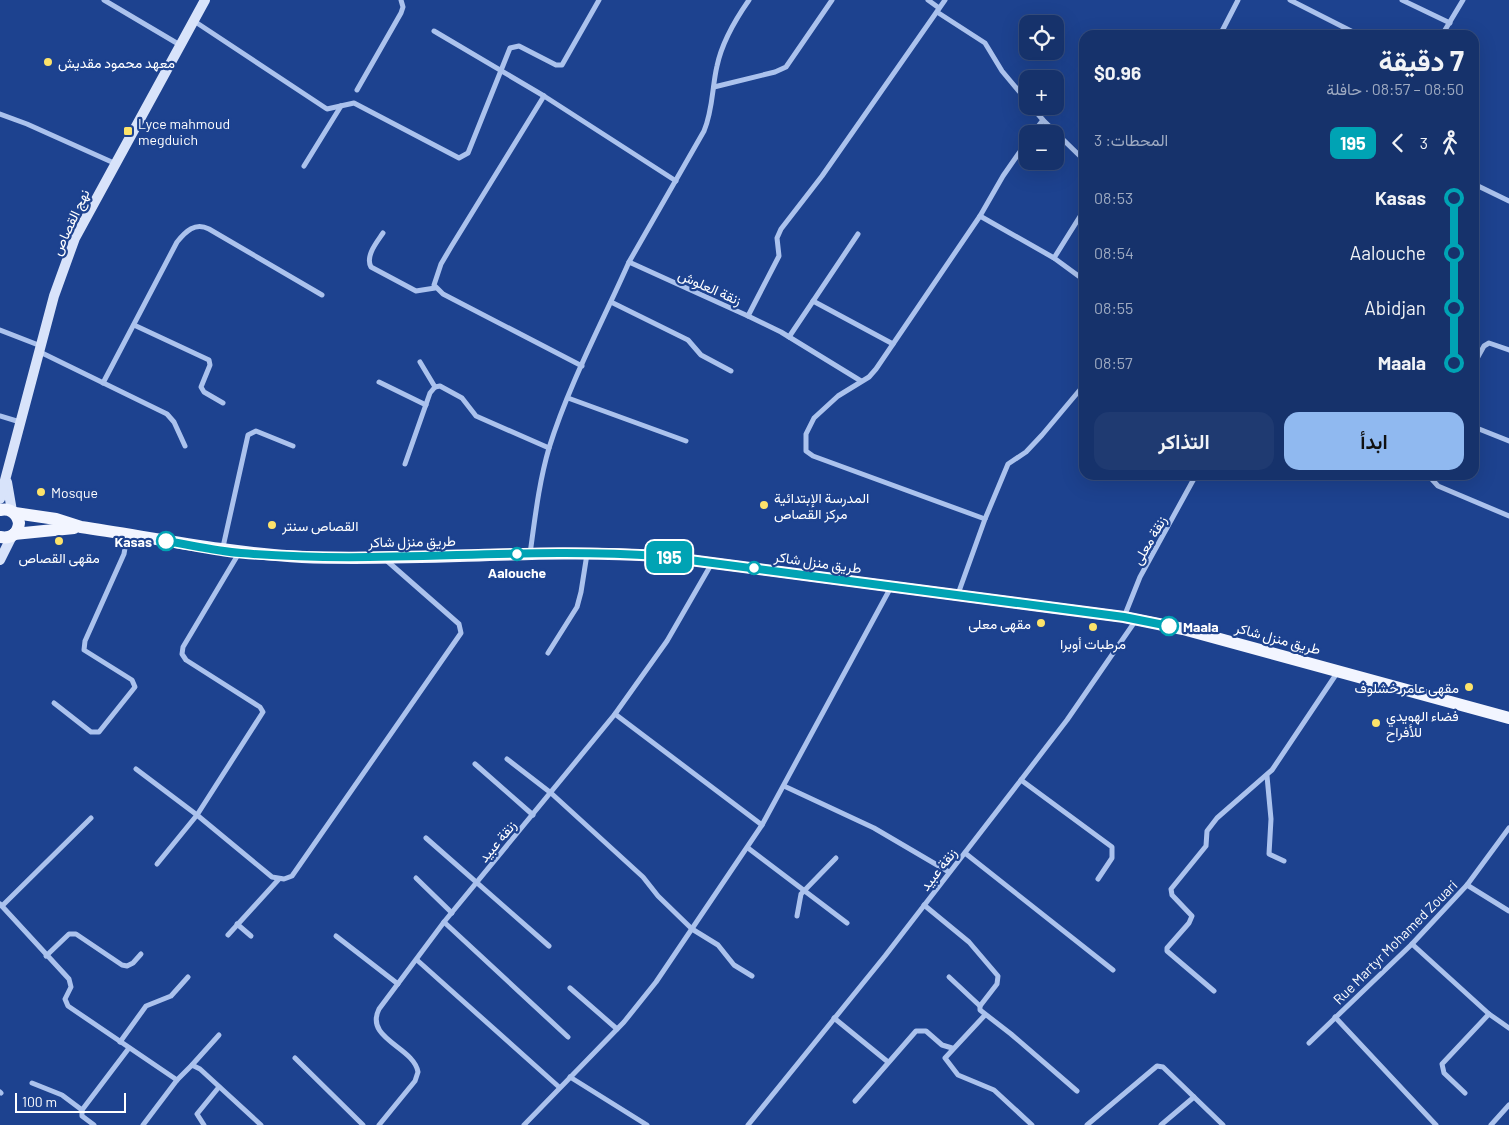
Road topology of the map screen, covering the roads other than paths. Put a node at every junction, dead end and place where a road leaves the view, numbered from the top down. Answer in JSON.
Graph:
{"nodes":[{"id":1,"x":104,"y":0,"type":"edge"},
{"id":2,"x":205,"y":0,"type":"edge"},
{"id":3,"x":401,"y":0,"type":"edge"},
{"id":4,"x":599,"y":0,"type":"edge"},
{"id":5,"x":749,"y":0,"type":"edge"},
{"id":6,"x":832,"y":0,"type":"edge"},
{"id":7,"x":928,"y":0,"type":"edge"},
{"id":8,"x":945,"y":0,"type":"edge"},
{"id":9,"x":1238,"y":0,"type":"edge"},
{"id":10,"x":1290,"y":0,"type":"edge"},
{"id":11,"x":1402,"y":0,"type":"edge"},
{"id":12,"x":1463,"y":0,"type":"edge"},
{"id":13,"x":938,"y":10,"type":"junction"},
{"id":14,"x":194,"y":20,"type":"junction"},
{"id":15,"x":1450,"y":23,"type":"junction"},
{"id":16,"x":1223,"y":30,"type":"edge"},
{"id":17,"x":1349,"y":30,"type":"edge"},
{"id":18,"x":1445,"y":30,"type":"edge"},
{"id":19,"x":434,"y":31,"type":"dead end"},
{"id":20,"x":180,"y":46,"type":"junction"},
{"id":21,"x":501,"y":70,"type":"junction"},
{"id":22,"x":714,"y":87,"type":"junction"},
{"id":23,"x":357,"y":90,"type":"dead end"},
{"id":24,"x":1019,"y":91,"type":"edge"},
{"id":25,"x":544,"y":96,"type":"junction"},
{"id":26,"x":341,"y":105,"type":"junction"},
{"id":27,"x":0,"y":114,"type":"edge"},
{"id":28,"x":1039,"y":115,"type":"edge"},
{"id":29,"x":1043,"y":120,"type":"junction"},
{"id":30,"x":1039,"y":125,"type":"edge"},
{"id":31,"x":1019,"y":153,"type":"edge"},
{"id":32,"x":1079,"y":155,"type":"edge"},
{"id":33,"x":114,"y":164,"type":"junction"},
{"id":34,"x":304,"y":166,"type":"dead end"},
{"id":35,"x":676,"y":181,"type":"junction"},
{"id":36,"x":1479,"y":186,"type":"edge"},
{"id":37,"x":1509,"y":201,"type":"edge"},
{"id":38,"x":980,"y":216,"type":"junction"},
{"id":39,"x":1079,"y":218,"type":"edge"},
{"id":40,"x":383,"y":233,"type":"dead end"},
{"id":41,"x":858,"y":234,"type":"dead end"},
{"id":42,"x":1054,"y":258,"type":"junction"},
{"id":43,"x":629,"y":262,"type":"junction"},
{"id":44,"x":1079,"y":276,"type":"edge"},
{"id":45,"x":435,"y":288,"type":"junction"},
{"id":46,"x":322,"y":295,"type":"dead end"},
{"id":47,"x":813,"y":301,"type":"junction"},
{"id":48,"x":611,"y":302,"type":"junction"},
{"id":49,"x":748,"y":316,"type":"junction"},
{"id":50,"x":134,"y":325,"type":"junction"},
{"id":51,"x":0,"y":330,"type":"edge"},
{"id":52,"x":789,"y":337,"type":"junction"},
{"id":53,"x":893,"y":344,"type":"junction"},
{"id":54,"x":41,"y":349,"type":"junction"},
{"id":55,"x":1509,"y":350,"type":"edge"},
{"id":56,"x":1479,"y":355,"type":"edge"},
{"id":57,"x":420,"y":362,"type":"dead end"},
{"id":58,"x":582,"y":366,"type":"junction"},
{"id":59,"x":731,"y":371,"type":"dead end"},
{"id":60,"x":861,"y":381,"type":"junction"},
{"id":61,"x":379,"y":382,"type":"dead end"},
{"id":62,"x":103,"y":383,"type":"junction"},
{"id":63,"x":435,"y":387,"type":"junction"},
{"id":64,"x":1079,"y":392,"type":"edge"},
{"id":65,"x":568,"y":398,"type":"junction"},
{"id":66,"x":222,"y":402,"type":"dead end"},
{"id":67,"x":426,"y":405,"type":"junction"},
{"id":68,"x":0,"y":416,"type":"edge"},
{"id":69,"x":21,"y":422,"type":"junction"},
{"id":70,"x":1479,"y":429,"type":"edge"},
{"id":71,"x":686,"y":441,"type":"dead end"},
{"id":72,"x":1509,"y":441,"type":"edge"},
{"id":73,"x":185,"y":446,"type":"dead end"},
{"id":74,"x":293,"y":446,"type":"dead end"},
{"id":75,"x":550,"y":448,"type":"junction"},
{"id":76,"x":405,"y":464,"type":"dead end"},
{"id":77,"x":7,"y":474,"type":"junction"},
{"id":78,"x":1193,"y":480,"type":"edge"},
{"id":79,"x":1433,"y":480,"type":"edge"},
{"id":80,"x":0,"y":499,"type":"edge"},
{"id":81,"x":7,"y":511,"type":"edge"},
{"id":82,"x":1509,"y":516,"type":"edge"},
{"id":83,"x":985,"y":519,"type":"junction"},
{"id":84,"x":81,"y":527,"type":"junction"},
{"id":85,"x":128,"y":534,"type":"junction"},
{"id":86,"x":9,"y":536,"type":"edge"},
{"id":87,"x":223,"y":550,"type":"junction"},
{"id":88,"x":239,"y":553,"type":"junction"},
{"id":89,"x":587,"y":553,"type":"junction"},
{"id":90,"x":530,"y":554,"type":"junction"},
{"id":91,"x":382,"y":556,"type":"junction"},
{"id":92,"x":0,"y":560,"type":"edge"},
{"id":93,"x":712,"y":563,"type":"junction"},
{"id":94,"x":891,"y":587,"type":"junction"},
{"id":95,"x":957,"y":596,"type":"junction"},
{"id":96,"x":1130,"y":618,"type":"junction"},
{"id":97,"x":548,"y":653,"type":"dead end"},
{"id":98,"x":1338,"y":670,"type":"junction"},
{"id":99,"x":54,"y":703,"type":"dead end"},
{"id":100,"x":615,"y":714,"type":"junction"},
{"id":101,"x":1509,"y":718,"type":"edge"},
{"id":102,"x":508,"y":759,"type":"dead end"},
{"id":103,"x":475,"y":764,"type":"dead end"},
{"id":104,"x":136,"y":769,"type":"dead end"},
{"id":105,"x":1267,"y":776,"type":"junction"},
{"id":106,"x":1021,"y":780,"type":"junction"},
{"id":107,"x":784,"y":786,"type":"junction"},
{"id":108,"x":551,"y":793,"type":"junction"},
{"id":109,"x":197,"y":815,"type":"junction"},
{"id":110,"x":533,"y":815,"type":"junction"},
{"id":111,"x":92,"y":818,"type":"dead end"},
{"id":112,"x":762,"y":825,"type":"junction"},
{"id":113,"x":1509,"y":828,"type":"edge"},
{"id":114,"x":426,"y":838,"type":"dead end"},
{"id":115,"x":748,"y":848,"type":"junction"},
{"id":116,"x":964,"y":853,"type":"junction"},
{"id":117,"x":836,"y":858,"type":"dead end"},
{"id":118,"x":1284,"y":861,"type":"dead end"},
{"id":119,"x":157,"y":864,"type":"dead end"},
{"id":120,"x":949,"y":872,"type":"junction"},
{"id":121,"x":416,"y":878,"type":"dead end"},
{"id":122,"x":278,"y":879,"type":"junction"},
{"id":123,"x":1098,"y":879,"type":"dead end"},
{"id":124,"x":478,"y":882,"type":"junction"},
{"id":125,"x":1467,"y":885,"type":"junction"},
{"id":126,"x":804,"y":890,"type":"junction"},
{"id":127,"x":1,"y":905,"type":"edge"},
{"id":128,"x":924,"y":905,"type":"junction"},
{"id":129,"x":1509,"y":911,"type":"edge"},
{"id":130,"x":452,"y":913,"type":"junction"},
{"id":131,"x":797,"y":916,"type":"dead end"},
{"id":132,"x":444,"y":922,"type":"junction"},
{"id":133,"x":847,"y":923,"type":"dead end"},
{"id":134,"x":237,"y":924,"type":"junction"},
{"id":135,"x":692,"y":929,"type":"junction"},
{"id":136,"x":228,"y":935,"type":"dead end"},
{"id":137,"x":251,"y":936,"type":"dead end"},
{"id":138,"x":336,"y":936,"type":"dead end"},
{"id":139,"x":1412,"y":944,"type":"junction"},
{"id":140,"x":549,"y":946,"type":"dead end"},
{"id":141,"x":141,"y":954,"type":"dead end"},
{"id":142,"x":46,"y":956,"type":"junction"},
{"id":143,"x":417,"y":960,"type":"junction"},
{"id":144,"x":1113,"y":970,"type":"dead end"},
{"id":145,"x":752,"y":976,"type":"dead end"},
{"id":146,"x":188,"y":977,"type":"dead end"},
{"id":147,"x":949,"y":977,"type":"dead end"},
{"id":148,"x":398,"y":984,"type":"junction"},
{"id":149,"x":570,"y":988,"type":"dead end"},
{"id":150,"x":1214,"y":991,"type":"dead end"},
{"id":151,"x":980,"y":1006,"type":"junction"},
{"id":152,"x":1489,"y":1014,"type":"junction"},
{"id":153,"x":985,"y":1015,"type":"junction"},
{"id":154,"x":834,"y":1018,"type":"junction"},
{"id":155,"x":1335,"y":1018,"type":"junction"},
{"id":156,"x":1509,"y":1028,"type":"edge"},
{"id":157,"x":617,"y":1029,"type":"junction"},
{"id":158,"x":219,"y":1035,"type":"dead end"},
{"id":159,"x":568,"y":1037,"type":"dead end"},
{"id":160,"x":120,"y":1042,"type":"junction"},
{"id":161,"x":1309,"y":1043,"type":"dead end"},
{"id":162,"x":129,"y":1048,"type":"junction"},
{"id":163,"x":952,"y":1048,"type":"junction"},
{"id":164,"x":295,"y":1058,"type":"dead end"},
{"id":165,"x":888,"y":1062,"type":"junction"},
{"id":166,"x":192,"y":1065,"type":"junction"},
{"id":167,"x":570,"y":1077,"type":"junction"},
{"id":168,"x":177,"y":1080,"type":"junction"},
{"id":169,"x":32,"y":1083,"type":"dead end"},
{"id":170,"x":219,"y":1087,"type":"junction"},
{"id":171,"x":560,"y":1087,"type":"junction"},
{"id":172,"x":1077,"y":1091,"type":"dead end"},
{"id":173,"x":1465,"y":1093,"type":"dead end"},
{"id":174,"x":1194,"y":1097,"type":"junction"},
{"id":175,"x":856,"y":1101,"type":"dead end"},
{"id":176,"x":1509,"y":1105,"type":"edge"},
{"id":177,"x":82,"y":1110,"type":"junction"},
{"id":178,"x":254,"y":1119,"type":"junction"},
{"id":179,"x":94,"y":1125,"type":"edge"},
{"id":180,"x":144,"y":1125,"type":"edge"},
{"id":181,"x":204,"y":1125,"type":"edge"},
{"id":182,"x":251,"y":1125,"type":"edge"},
{"id":183,"x":261,"y":1125,"type":"edge"},
{"id":184,"x":363,"y":1125,"type":"edge"},
{"id":185,"x":379,"y":1125,"type":"edge"},
{"id":186,"x":524,"y":1125,"type":"edge"},
{"id":187,"x":647,"y":1125,"type":"edge"},
{"id":188,"x":748,"y":1125,"type":"edge"},
{"id":189,"x":1032,"y":1125,"type":"edge"},
{"id":190,"x":1087,"y":1125,"type":"edge"},
{"id":191,"x":1161,"y":1125,"type":"edge"},
{"id":192,"x":1223,"y":1125,"type":"edge"},
{"id":193,"x":1436,"y":1125,"type":"edge"},
{"id":194,"x":1492,"y":1125,"type":"edge"}],
"edges":[{"from":1,"to":20,"type":"street"},
{"from":2,"to":14,"type":"street","name":"نهج القصاص"},
{"from":3,"to":23,"type":"street"},
{"from":4,"to":21,"type":"street"},
{"from":5,"to":22,"type":"street"},
{"from":6,"to":22,"type":"street"},
{"from":7,"to":13,"type":"street"},
{"from":8,"to":13,"type":"street","name":"زنقة العلوش"},
{"from":9,"to":16,"type":"street"},
{"from":10,"to":17,"type":"street"},
{"from":11,"to":15,"type":"street"},
{"from":12,"to":15,"type":"street"},
{"from":13,"to":24,"type":"street"},
{"from":13,"to":49,"type":"street","name":"زنقة العلوش"},
{"from":14,"to":20,"type":"street","name":"نهج القصاص"},
{"from":14,"to":26,"type":"street"},
{"from":15,"to":18,"type":"street"},
{"from":19,"to":21,"type":"street"},
{"from":20,"to":33,"type":"street","name":"نهج القصاص"},
{"from":21,"to":25,"type":"street"},
{"from":21,"to":26,"type":"street"},
{"from":22,"to":35,"type":"street"},
{"from":25,"to":35,"type":"street"},
{"from":25,"to":45,"type":"street"},
{"from":26,"to":34,"type":"street"},
{"from":27,"to":33,"type":"street"},
{"from":28,"to":29,"type":"street"},
{"from":29,"to":30,"type":"street"},
{"from":29,"to":32,"type":"street"},
{"from":31,"to":38,"type":"street"},
{"from":33,"to":54,"type":"street","name":"نهج القصاص"},
{"from":35,"to":43,"type":"street"},
{"from":36,"to":37,"type":"street"},
{"from":38,"to":42,"type":"street"},
{"from":38,"to":53,"type":"street"},
{"from":39,"to":42,"type":"street"},
{"from":40,"to":45,"type":"street"},
{"from":41,"to":47,"type":"street"},
{"from":42,"to":44,"type":"street"},
{"from":43,"to":48,"type":"street"},
{"from":43,"to":49,"type":"street","name":"زنقة العلوش"},
{"from":45,"to":58,"type":"street"},
{"from":46,"to":50,"type":"street"},
{"from":47,"to":52,"type":"street"},
{"from":47,"to":53,"type":"street"},
{"from":48,"to":58,"type":"street"},
{"from":48,"to":59,"type":"street"},
{"from":49,"to":52,"type":"street"},
{"from":50,"to":62,"type":"street"},
{"from":50,"to":66,"type":"street"},
{"from":51,"to":54,"type":"street"},
{"from":52,"to":60,"type":"street"},
{"from":53,"to":60,"type":"street"},
{"from":54,"to":62,"type":"street"},
{"from":54,"to":69,"type":"street","name":"نهج القصاص"},
{"from":55,"to":56,"type":"street"},
{"from":57,"to":63,"type":"street"},
{"from":58,"to":65,"type":"street"},
{"from":60,"to":83,"type":"street"},
{"from":61,"to":67,"type":"street"},
{"from":62,"to":73,"type":"street"},
{"from":63,"to":67,"type":"street"},
{"from":63,"to":75,"type":"street"},
{"from":64,"to":83,"type":"street"},
{"from":65,"to":71,"type":"street"},
{"from":65,"to":75,"type":"street"},
{"from":67,"to":76,"type":"street"},
{"from":68,"to":69,"type":"street"},
{"from":69,"to":77,"type":"street","name":"نهج القصاص"},
{"from":70,"to":72,"type":"street"},
{"from":74,"to":87,"type":"street"},
{"from":75,"to":90,"type":"street"},
{"from":77,"to":80,"type":"street","name":"نهج القصاص"},
{"from":77,"to":81,"type":"street","name":"نهج القصاص"},
{"from":78,"to":96,"type":"street","name":"زنقة معلى"},
{"from":79,"to":82,"type":"street"},
{"from":80,"to":81,"type":"street","name":"نهج القصاص"},
{"from":81,"to":84,"type":"main road","name":"طريق منزل شاكر"},
{"from":81,"to":86,"type":"main road"},
{"from":83,"to":95,"type":"street"},
{"from":84,"to":85,"type":"main road","name":"طريق منزل شاكر"},
{"from":84,"to":86,"type":"main road","name":"طريق منزل شاكر"},
{"from":85,"to":87,"type":"main road","name":"طريق منزل شاكر"},
{"from":85,"to":99,"type":"street"},
{"from":86,"to":92,"type":"street"},
{"from":87,"to":88,"type":"main road","name":"طريق منزل شاكر"},
{"from":88,"to":91,"type":"main road","name":"طريق منزل شاكر"},
{"from":88,"to":109,"type":"street"},
{"from":89,"to":90,"type":"main road","name":"طريق منزل شاكر"},
{"from":89,"to":93,"type":"main road","name":"طريق منزل شاكر"},
{"from":89,"to":97,"type":"street"},
{"from":90,"to":91,"type":"main road","name":"طريق منزل شاكر"},
{"from":91,"to":122,"type":"street"},
{"from":93,"to":94,"type":"main road","name":"طريق منزل شاكر"},
{"from":93,"to":100,"type":"street","name":"زنقة عبيد"},
{"from":94,"to":95,"type":"main road","name":"طريق منزل شاكر"},
{"from":94,"to":107,"type":"street"},
{"from":95,"to":96,"type":"main road","name":"طريق منزل شاكر"},
{"from":96,"to":98,"type":"main road","name":"طريق منزل شاكر"},
{"from":96,"to":106,"type":"street","name":"زنقة عبيد"},
{"from":98,"to":101,"type":"main road","name":"طريق منزل شاكر"},
{"from":98,"to":105,"type":"street"},
{"from":100,"to":108,"type":"street","name":"زنقة عبيد"},
{"from":100,"to":112,"type":"street"},
{"from":102,"to":108,"type":"street"},
{"from":103,"to":110,"type":"street"},
{"from":104,"to":109,"type":"street"},
{"from":105,"to":118,"type":"street"},
{"from":105,"to":150,"type":"street"},
{"from":106,"to":116,"type":"street","name":"زنقة عبيد"},
{"from":106,"to":123,"type":"street"},
{"from":107,"to":112,"type":"street"},
{"from":107,"to":120,"type":"street"},
{"from":108,"to":110,"type":"street","name":"زنقة عبيد"},
{"from":108,"to":135,"type":"street"},
{"from":109,"to":119,"type":"street"},
{"from":109,"to":122,"type":"street"},
{"from":110,"to":124,"type":"street","name":"زنقة عبيد"},
{"from":111,"to":127,"type":"street"},
{"from":112,"to":115,"type":"street"},
{"from":113,"to":125,"type":"street","name":"Rue Martyr Mohamed Zouari"},
{"from":114,"to":124,"type":"street"},
{"from":115,"to":126,"type":"street"},
{"from":115,"to":135,"type":"street"},
{"from":116,"to":120,"type":"street","name":"زنقة عبيد"},
{"from":116,"to":144,"type":"street"},
{"from":117,"to":126,"type":"street"},
{"from":120,"to":128,"type":"street","name":"زنقة عبيد"},
{"from":121,"to":130,"type":"street"},
{"from":122,"to":134,"type":"street"},
{"from":124,"to":130,"type":"street","name":"زنقة عبيد"},
{"from":124,"to":140,"type":"street"},
{"from":125,"to":129,"type":"street"},
{"from":125,"to":139,"type":"street","name":"Rue Martyr Mohamed Zouari"},
{"from":126,"to":131,"type":"street"},
{"from":126,"to":133,"type":"street"},
{"from":127,"to":142,"type":"street"},
{"from":128,"to":151,"type":"street"},
{"from":128,"to":154,"type":"street","name":"زنقة عبيد"},
{"from":130,"to":132,"type":"street","name":"زنقة عبيد"},
{"from":132,"to":143,"type":"street","name":"زنقة عبيد"},
{"from":132,"to":159,"type":"street"},
{"from":134,"to":136,"type":"street"},
{"from":134,"to":137,"type":"street"},
{"from":135,"to":145,"type":"street"},
{"from":135,"to":157,"type":"street"},
{"from":138,"to":148,"type":"street"},
{"from":139,"to":152,"type":"street"},
{"from":139,"to":155,"type":"street","name":"Rue Martyr Mohamed Zouari"},
{"from":141,"to":142,"type":"street"},
{"from":142,"to":160,"type":"street"},
{"from":143,"to":148,"type":"street","name":"زنقة عبيد"},
{"from":143,"to":171,"type":"street"},
{"from":146,"to":160,"type":"street"},
{"from":147,"to":151,"type":"street"},
{"from":148,"to":185,"type":"street","name":"زنقة عبيد"},
{"from":149,"to":157,"type":"street"},
{"from":151,"to":153,"type":"street"},
{"from":152,"to":156,"type":"street"},
{"from":152,"to":173,"type":"street"},
{"from":153,"to":163,"type":"street"},
{"from":153,"to":172,"type":"street"},
{"from":154,"to":165,"type":"street"},
{"from":154,"to":188,"type":"street","name":"زنقة عبيد"},
{"from":155,"to":161,"type":"street","name":"Rue Martyr Mohamed Zouari"},
{"from":155,"to":193,"type":"street"},
{"from":157,"to":167,"type":"street"},
{"from":158,"to":166,"type":"street"},
{"from":160,"to":162,"type":"street"},
{"from":162,"to":168,"type":"street"},
{"from":162,"to":177,"type":"street"},
{"from":163,"to":165,"type":"street"},
{"from":163,"to":189,"type":"street"},
{"from":164,"to":184,"type":"street"},
{"from":165,"to":175,"type":"street"},
{"from":166,"to":168,"type":"street"},
{"from":166,"to":170,"type":"street"},
{"from":167,"to":171,"type":"street"},
{"from":167,"to":187,"type":"street"},
{"from":168,"to":180,"type":"street"},
{"from":169,"to":177,"type":"street"},
{"from":170,"to":178,"type":"street"},
{"from":170,"to":181,"type":"street"},
{"from":171,"to":186,"type":"street"},
{"from":174,"to":190,"type":"street"},
{"from":174,"to":191,"type":"street"},
{"from":174,"to":192,"type":"street"},
{"from":176,"to":194,"type":"street"},
{"from":177,"to":179,"type":"street"},
{"from":178,"to":182,"type":"street"},
{"from":178,"to":183,"type":"street"}]}
